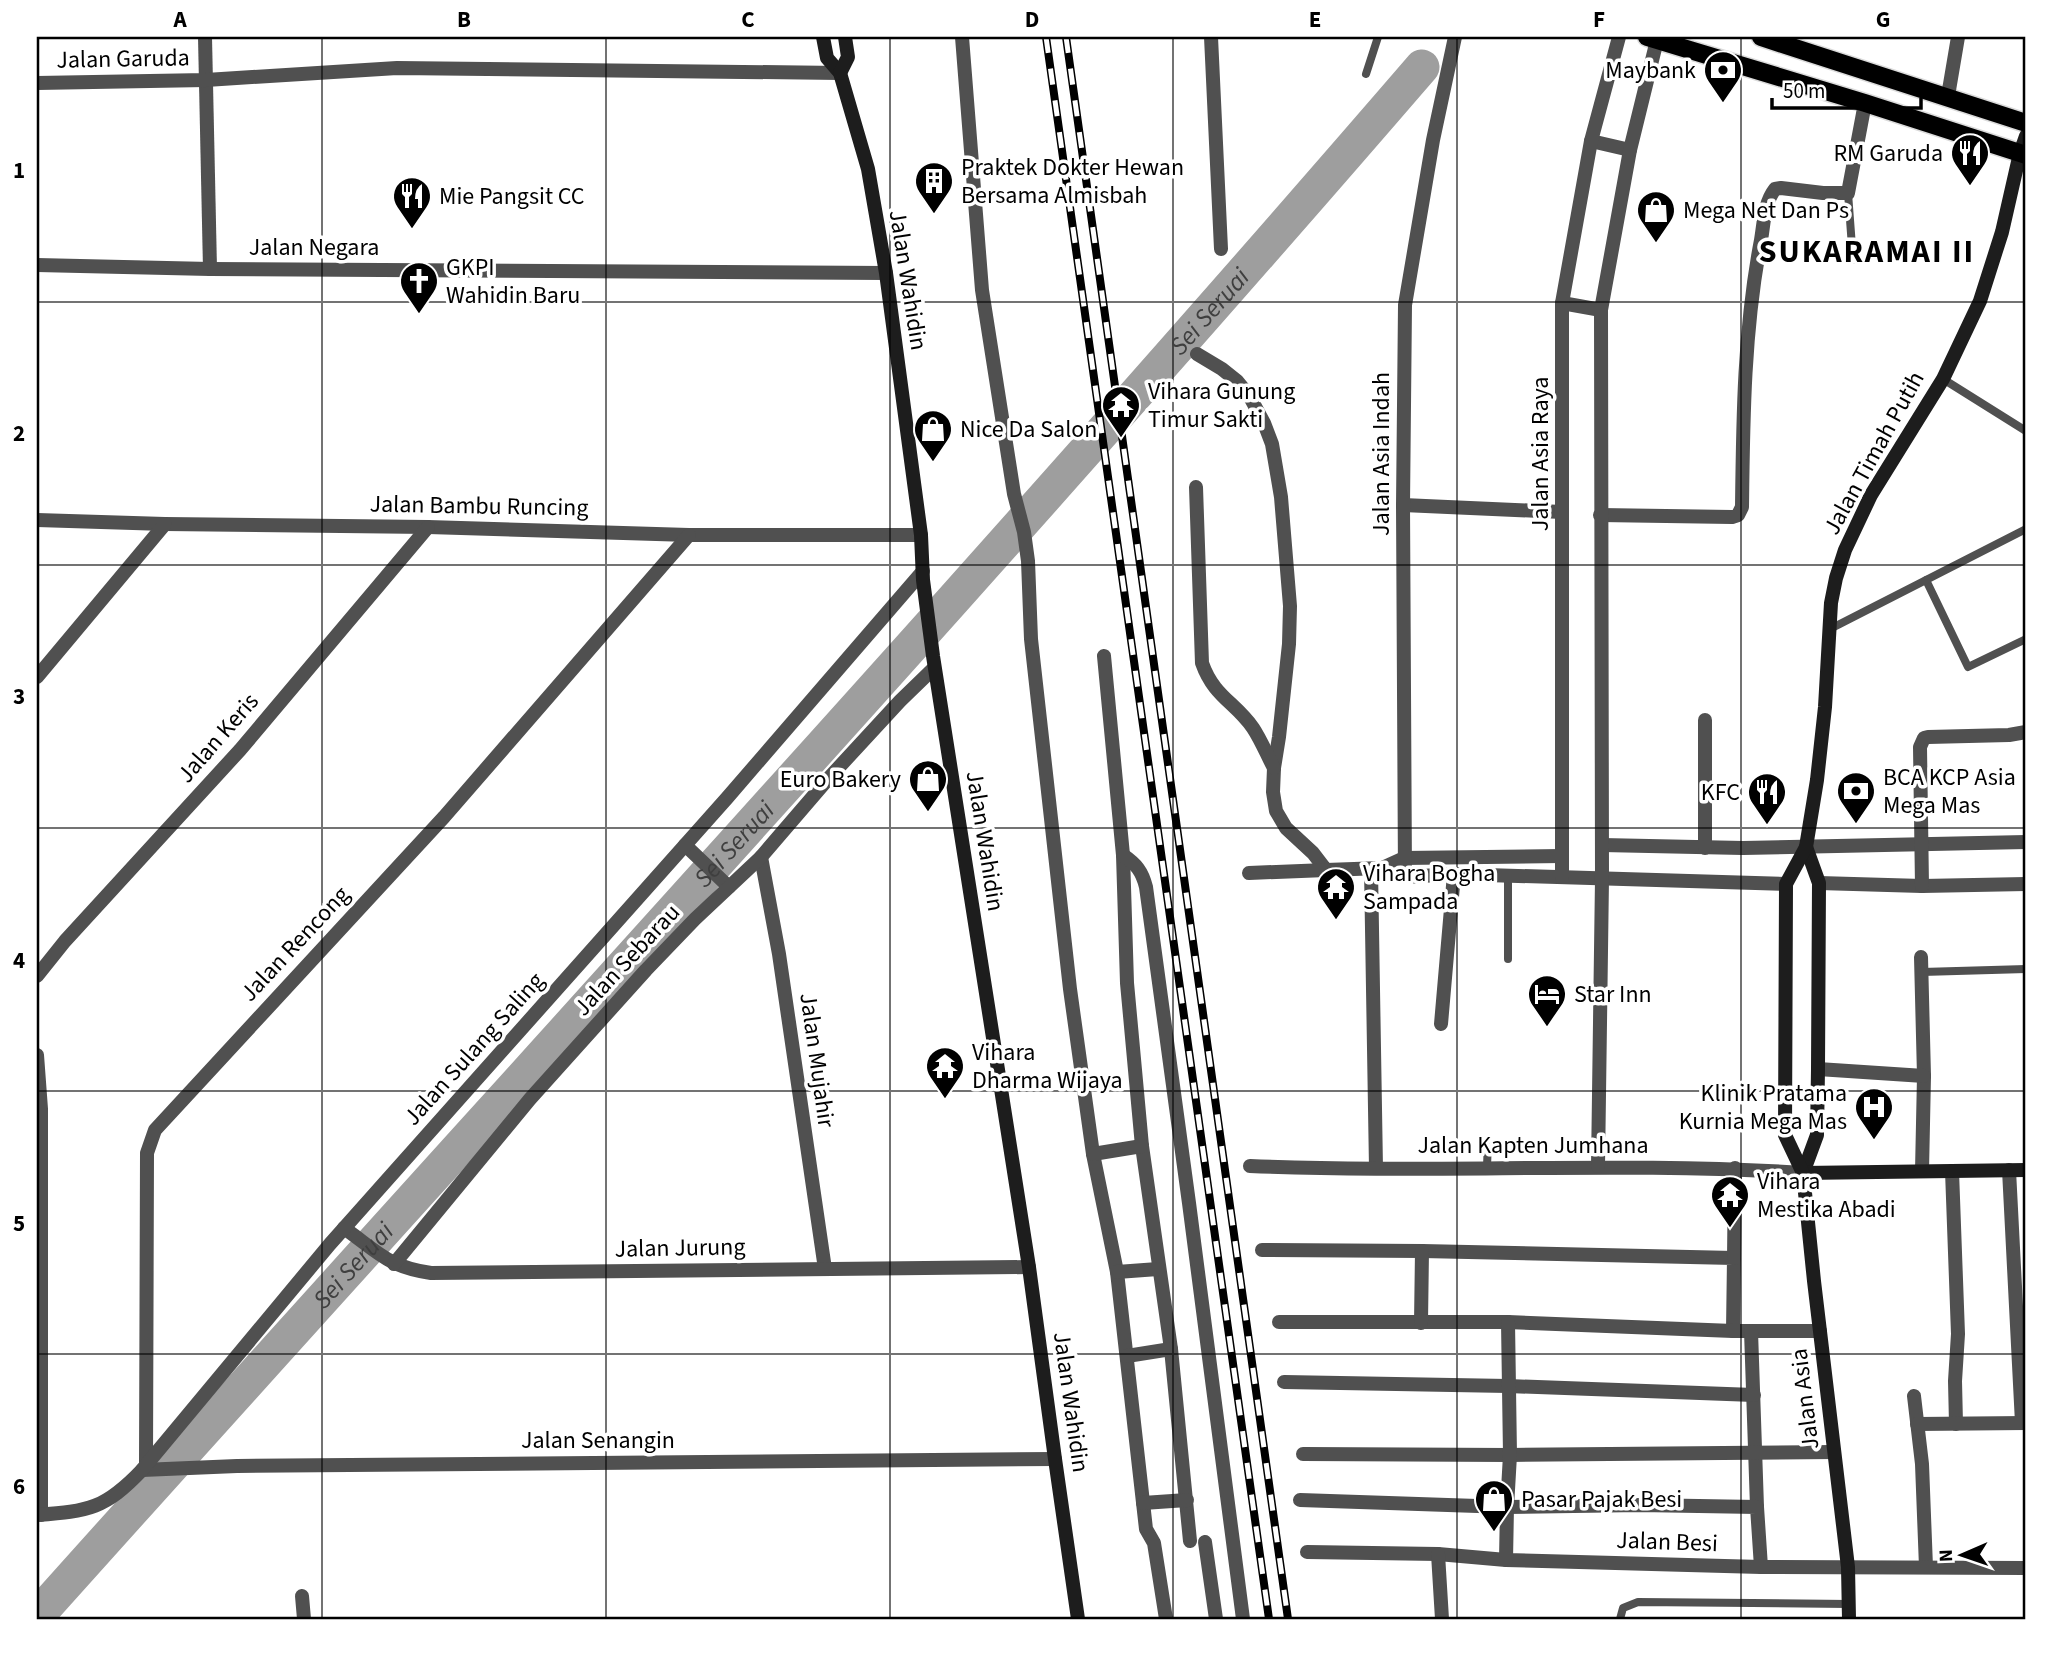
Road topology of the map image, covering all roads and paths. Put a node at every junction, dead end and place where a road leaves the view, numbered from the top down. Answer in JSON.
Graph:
{"nodes":[{"id":1,"x":205,"y":37,"type":"edge"},
{"id":2,"x":822,"y":37,"type":"edge"},
{"id":3,"x":845,"y":37,"type":"edge"},
{"id":4,"x":962,"y":37,"type":"edge"},
{"id":5,"x":1210,"y":37,"type":"edge"},
{"id":6,"x":1378,"y":37,"type":"edge"},
{"id":7,"x":1455,"y":37,"type":"edge"},
{"id":8,"x":1619,"y":37,"type":"edge"},
{"id":9,"x":1761,"y":37,"type":"edge"},
{"id":10,"x":1958,"y":37,"type":"edge"},
{"id":11,"x":1652,"y":38,"type":"edge"},
{"id":12,"x":839,"y":73,"type":"junction"},
{"id":13,"x":1366,"y":74,"type":"dead end"},
{"id":14,"x":206,"y":80,"type":"junction"},
{"id":15,"x":37,"y":83,"type":"edge"},
{"id":16,"x":1948,"y":96,"type":"junction"},
{"id":17,"x":1865,"y":103,"type":"junction"},
{"id":18,"x":2026,"y":123,"type":"edge"},
{"id":19,"x":2026,"y":136,"type":"edge"},
{"id":20,"x":1591,"y":141,"type":"junction"},
{"id":21,"x":1630,"y":150,"type":"junction"},
{"id":22,"x":2023,"y":154,"type":"edge"},
{"id":23,"x":1848,"y":193,"type":"junction"},
{"id":24,"x":1221,"y":250,"type":"dead end"},
{"id":25,"x":1853,"y":260,"type":"dead end"},
{"id":26,"x":37,"y":265,"type":"edge"},
{"id":27,"x":210,"y":269,"type":"junction"},
{"id":28,"x":886,"y":273,"type":"junction"},
{"id":29,"x":1562,"y":303,"type":"junction"},
{"id":30,"x":1601,"y":310,"type":"junction"},
{"id":31,"x":1197,"y":354,"type":"dead end"},
{"id":32,"x":1943,"y":379,"type":"junction"},
{"id":33,"x":2026,"y":431,"type":"edge"},
{"id":34,"x":1196,"y":487,"type":"dead end"},
{"id":35,"x":1403,"y":505,"type":"junction"},
{"id":36,"x":1563,"y":512,"type":"junction"},
{"id":37,"x":1600,"y":515,"type":"junction"},
{"id":38,"x":37,"y":520,"type":"edge"},
{"id":39,"x":165,"y":524,"type":"junction"},
{"id":40,"x":428,"y":527,"type":"junction"},
{"id":41,"x":2026,"y":529,"type":"edge"},
{"id":42,"x":689,"y":535,"type":"junction"},
{"id":43,"x":921,"y":535,"type":"junction"},
{"id":44,"x":923,"y":576,"type":"junction"},
{"id":45,"x":1926,"y":580,"type":"junction"},
{"id":46,"x":1830,"y":629,"type":"junction"},
{"id":47,"x":2026,"y":639,"type":"edge"},
{"id":48,"x":1104,"y":656,"type":"dead end"},
{"id":49,"x":933,"y":662,"type":"junction"},
{"id":50,"x":37,"y":677,"type":"edge"},
{"id":51,"x":1705,"y":720,"type":"dead end"},
{"id":52,"x":2026,"y":732,"type":"edge"},
{"id":53,"x":1274,"y":768,"type":"junction"},
{"id":54,"x":2026,"y":842,"type":"edge"},
{"id":55,"x":1923,"y":844,"type":"junction"},
{"id":56,"x":1602,"y":845,"type":"junction"},
{"id":57,"x":1806,"y":847,"type":"junction"},
{"id":58,"x":688,"y":848,"type":"junction"},
{"id":59,"x":1705,"y":848,"type":"junction"},
{"id":60,"x":1123,"y":855,"type":"junction"},
{"id":61,"x":1562,"y":856,"type":"junction"},
{"id":62,"x":761,"y":857,"type":"junction"},
{"id":63,"x":1404,"y":858,"type":"junction"},
{"id":64,"x":1377,"y":869,"type":"junction"},
{"id":65,"x":1326,"y":870,"type":"junction"},
{"id":66,"x":1249,"y":873,"type":"dead end"},
{"id":67,"x":1454,"y":874,"type":"junction"},
{"id":68,"x":1508,"y":876,"type":"junction"},
{"id":69,"x":1405,"y":877,"type":"junction"},
{"id":70,"x":1562,"y":877,"type":"junction"},
{"id":71,"x":1602,"y":878,"type":"junction"},
{"id":72,"x":724,"y":882,"type":"junction"},
{"id":73,"x":1819,"y":883,"type":"junction"},
{"id":74,"x":1786,"y":884,"type":"junction"},
{"id":75,"x":2026,"y":884,"type":"edge"},
{"id":76,"x":1922,"y":886,"type":"junction"},
{"id":77,"x":1922,"y":957,"type":"dead end"},
{"id":78,"x":1508,"y":959,"type":"dead end"},
{"id":79,"x":2026,"y":969,"type":"edge"},
{"id":80,"x":1922,"y":972,"type":"junction"},
{"id":81,"x":37,"y":976,"type":"edge"},
{"id":82,"x":1441,"y":1024,"type":"dead end"},
{"id":83,"x":37,"y":1055,"type":"edge"},
{"id":84,"x":1818,"y":1069,"type":"junction"},
{"id":85,"x":1924,"y":1076,"type":"junction"},
{"id":86,"x":1488,"y":1140,"type":"dead end"},
{"id":87,"x":1142,"y":1146,"type":"junction"},
{"id":88,"x":1093,"y":1154,"type":"junction"},
{"id":89,"x":1250,"y":1166,"type":"dead end"},
{"id":90,"x":1598,"y":1166,"type":"junction"},
{"id":91,"x":1488,"y":1167,"type":"junction"},
{"id":92,"x":1376,"y":1168,"type":"junction"},
{"id":93,"x":1735,"y":1168,"type":"junction"},
{"id":94,"x":2008,"y":1170,"type":"junction"},
{"id":95,"x":2026,"y":1170,"type":"edge"},
{"id":96,"x":1922,"y":1171,"type":"junction"},
{"id":97,"x":1952,"y":1171,"type":"junction"},
{"id":98,"x":1803,"y":1173,"type":"junction"},
{"id":99,"x":350,"y":1232,"type":"junction"},
{"id":100,"x":1262,"y":1250,"type":"dead end"},
{"id":101,"x":1422,"y":1251,"type":"junction"},
{"id":102,"x":1734,"y":1258,"type":"junction"},
{"id":103,"x":394,"y":1264,"type":"junction"},
{"id":104,"x":1030,"y":1267,"type":"junction"},
{"id":105,"x":825,"y":1269,"type":"junction"},
{"id":106,"x":1158,"y":1269,"type":"junction"},
{"id":107,"x":1117,"y":1272,"type":"junction"},
{"id":108,"x":1279,"y":1322,"type":"dead end"},
{"id":109,"x":1508,"y":1322,"type":"junction"},
{"id":110,"x":1420,"y":1323,"type":"junction"},
{"id":111,"x":1733,"y":1331,"type":"junction"},
{"id":112,"x":1752,"y":1331,"type":"junction"},
{"id":113,"x":1819,"y":1331,"type":"junction"},
{"id":114,"x":1171,"y":1349,"type":"junction"},
{"id":115,"x":1127,"y":1356,"type":"junction"},
{"id":116,"x":1284,"y":1382,"type":"dead end"},
{"id":117,"x":1508,"y":1386,"type":"junction"},
{"id":118,"x":1754,"y":1395,"type":"junction"},
{"id":119,"x":1914,"y":1396,"type":"dead end"},
{"id":120,"x":2024,"y":1423,"type":"edge"},
{"id":121,"x":1917,"y":1424,"type":"junction"},
{"id":122,"x":1956,"y":1424,"type":"junction"},
{"id":123,"x":1834,"y":1452,"type":"junction"},
{"id":124,"x":1754,"y":1453,"type":"junction"},
{"id":125,"x":1303,"y":1454,"type":"dead end"},
{"id":126,"x":1510,"y":1455,"type":"junction"},
{"id":127,"x":1055,"y":1459,"type":"junction"},
{"id":128,"x":147,"y":1468,"type":"junction"},
{"id":129,"x":1187,"y":1500,"type":"junction"},
{"id":130,"x":1300,"y":1500,"type":"dead end"},
{"id":131,"x":1143,"y":1503,"type":"junction"},
{"id":132,"x":1507,"y":1507,"type":"junction"},
{"id":133,"x":1757,"y":1507,"type":"junction"},
{"id":134,"x":39,"y":1515,"type":"edge"},
{"id":135,"x":1190,"y":1541,"type":"dead end"},
{"id":136,"x":1205,"y":1542,"type":"dead end"},
{"id":137,"x":1307,"y":1552,"type":"dead end"},
{"id":138,"x":1438,"y":1554,"type":"junction"},
{"id":139,"x":1506,"y":1560,"type":"junction"},
{"id":140,"x":1761,"y":1567,"type":"junction"},
{"id":141,"x":1847,"y":1567,"type":"junction"},
{"id":142,"x":1926,"y":1567,"type":"junction"},
{"id":143,"x":2026,"y":1568,"type":"edge"},
{"id":144,"x":302,"y":1596,"type":"dead end"},
{"id":145,"x":1849,"y":1604,"type":"junction"},
{"id":146,"x":304,"y":1619,"type":"edge"},
{"id":147,"x":1078,"y":1619,"type":"edge"},
{"id":148,"x":1166,"y":1619,"type":"edge"},
{"id":149,"x":1216,"y":1619,"type":"edge"},
{"id":150,"x":1242,"y":1619,"type":"edge"},
{"id":151,"x":1441,"y":1619,"type":"edge"},
{"id":152,"x":1620,"y":1619,"type":"edge"},
{"id":153,"x":1849,"y":1619,"type":"edge"}],
"edges":[{"from":1,"to":14,"type":"street"},
{"from":2,"to":12,"type":"main road","name":"Jalan Wahidin"},
{"from":3,"to":12,"type":"main road","name":"Jalan Wahidin"},
{"from":4,"to":88,"type":"street"},
{"from":5,"to":24,"type":"street"},
{"from":6,"to":13,"type":"lane"},
{"from":7,"to":35,"type":"street","name":"Jalan Asia Indah"},
{"from":8,"to":20,"type":"street","name":"Jalan Asia Raya"},
{"from":9,"to":16,"type":"main road"},
{"from":10,"to":16,"type":"street"},
{"from":11,"to":17,"type":"main road"},
{"from":11,"to":21,"type":"street"},
{"from":12,"to":14,"type":"street","name":"Jalan Garuda"},
{"from":12,"to":28,"type":"main road","name":"Jalan Wahidin"},
{"from":14,"to":15,"type":"street","name":"Jalan Garuda"},
{"from":14,"to":27,"type":"street"},
{"from":16,"to":18,"type":"main road"},
{"from":17,"to":22,"type":"main road"},
{"from":17,"to":23,"type":"street"},
{"from":19,"to":22,"type":"main road","name":"Jalan Timah Putih"},
{"from":20,"to":21,"type":"street"},
{"from":20,"to":29,"type":"street","name":"Jalan Asia Raya"},
{"from":21,"to":30,"type":"street"},
{"from":22,"to":32,"type":"main road","name":"Jalan Timah Putih"},
{"from":23,"to":25,"type":"lane"},
{"from":23,"to":37,"type":"street"},
{"from":26,"to":27,"type":"street","name":"Jalan Negara"},
{"from":27,"to":28,"type":"street","name":"Jalan Negara"},
{"from":28,"to":43,"type":"main road","name":"Jalan Wahidin"},
{"from":29,"to":30,"type":"street"},
{"from":29,"to":36,"type":"street","name":"Jalan Asia Raya"},
{"from":30,"to":37,"type":"street"},
{"from":31,"to":53,"type":"street"},
{"from":32,"to":33,"type":"lane"},
{"from":32,"to":46,"type":"main road","name":"Jalan Timah Putih"},
{"from":34,"to":53,"type":"street"},
{"from":35,"to":36,"type":"street"},
{"from":35,"to":63,"type":"street","name":"Jalan Asia Indah"},
{"from":36,"to":61,"type":"street","name":"Jalan Asia Raya"},
{"from":37,"to":56,"type":"street"},
{"from":38,"to":39,"type":"street","name":"Jalan Bambu Runcing"},
{"from":39,"to":40,"type":"street","name":"Jalan Bambu Runcing"},
{"from":39,"to":50,"type":"street"},
{"from":40,"to":42,"type":"street","name":"Jalan Bambu Runcing"},
{"from":40,"to":81,"type":"street","name":"Jalan Keris"},
{"from":41,"to":45,"type":"lane"},
{"from":42,"to":43,"type":"street","name":"Jalan Bambu Runcing"},
{"from":42,"to":128,"type":"street","name":"Jalan Rencong"},
{"from":43,"to":44,"type":"main road","name":"Jalan Wahidin"},
{"from":44,"to":49,"type":"main road","name":"Jalan Wahidin"},
{"from":44,"to":58,"type":"street","name":"Jalan Sulang Saling"},
{"from":45,"to":46,"type":"lane"},
{"from":45,"to":47,"type":"lane"},
{"from":46,"to":57,"type":"main road","name":"Jalan Timah Putih"},
{"from":48,"to":60,"type":"street"},
{"from":49,"to":62,"type":"street","name":"Jalan Sebarau"},
{"from":49,"to":104,"type":"main road","name":"Jalan Wahidin"},
{"from":51,"to":59,"type":"street"},
{"from":52,"to":55,"type":"street"},
{"from":53,"to":65,"type":"street"},
{"from":54,"to":55,"type":"street"},
{"from":55,"to":57,"type":"street"},
{"from":55,"to":76,"type":"street"},
{"from":56,"to":59,"type":"street"},
{"from":56,"to":71,"type":"street"},
{"from":57,"to":59,"type":"street"},
{"from":57,"to":73,"type":"main road","name":"Jalan Timah Putih"},
{"from":57,"to":74,"type":"main road","name":"Jalan Timah Putih"},
{"from":58,"to":72,"type":"street"},
{"from":58,"to":99,"type":"street","name":"Jalan Sulang Saling"},
{"from":60,"to":87,"type":"street"},
{"from":60,"to":150,"type":"street"},
{"from":61,"to":63,"type":"street"},
{"from":61,"to":70,"type":"street","name":"Jalan Asia Raya"},
{"from":62,"to":72,"type":"street","name":"Jalan Sebarau"},
{"from":62,"to":105,"type":"street","name":"Jalan Mujahir"},
{"from":63,"to":64,"type":"street"},
{"from":63,"to":69,"type":"street","name":"Jalan Asia Indah"},
{"from":64,"to":65,"type":"street"},
{"from":64,"to":69,"type":"street"},
{"from":64,"to":92,"type":"street"},
{"from":65,"to":66,"type":"street"},
{"from":67,"to":68,"type":"street"},
{"from":67,"to":69,"type":"street"},
{"from":67,"to":82,"type":"street"},
{"from":68,"to":70,"type":"street"},
{"from":68,"to":78,"type":"lane"},
{"from":70,"to":71,"type":"street"},
{"from":71,"to":74,"type":"street"},
{"from":71,"to":90,"type":"street"},
{"from":72,"to":103,"type":"street","name":"Jalan Sebarau"},
{"from":73,"to":76,"type":"street"},
{"from":73,"to":84,"type":"main road","name":"Jalan Asia"},
{"from":74,"to":98,"type":"main road","name":"Jalan Asia"},
{"from":75,"to":76,"type":"street"},
{"from":77,"to":80,"type":"street"},
{"from":79,"to":80,"type":"lane"},
{"from":80,"to":85,"type":"street"},
{"from":83,"to":134,"type":"street"},
{"from":84,"to":85,"type":"street"},
{"from":84,"to":98,"type":"main road","name":"Jalan Asia"},
{"from":85,"to":96,"type":"street"},
{"from":86,"to":91,"type":"lane"},
{"from":87,"to":88,"type":"street"},
{"from":87,"to":106,"type":"street"},
{"from":88,"to":107,"type":"street"},
{"from":89,"to":92,"type":"street","name":"Jalan Kapten Jumhana"},
{"from":90,"to":91,"type":"street","name":"Jalan Kapten Jumhana"},
{"from":90,"to":93,"type":"street","name":"Jalan Kapten Jumhana"},
{"from":91,"to":92,"type":"street","name":"Jalan Kapten Jumhana"},
{"from":93,"to":98,"type":"street","name":"Jalan Kapten Jumhana"},
{"from":93,"to":102,"type":"street"},
{"from":94,"to":95,"type":"main road","name":"Jalan Kapten Jumhana"},
{"from":94,"to":97,"type":"main road","name":"Jalan Kapten Jumhana"},
{"from":94,"to":120,"type":"street"},
{"from":96,"to":97,"type":"main road","name":"Jalan Kapten Jumhana"},
{"from":96,"to":98,"type":"main road","name":"Jalan Kapten Jumhana"},
{"from":97,"to":122,"type":"street"},
{"from":98,"to":113,"type":"main road","name":"Jalan Asia"},
{"from":99,"to":103,"type":"street","name":"Jalan Jurung"},
{"from":99,"to":128,"type":"street","name":"Jalan Sulang Saling"},
{"from":100,"to":101,"type":"street"},
{"from":101,"to":102,"type":"street"},
{"from":101,"to":110,"type":"street"},
{"from":102,"to":111,"type":"street"},
{"from":103,"to":105,"type":"street","name":"Jalan Jurung"},
{"from":104,"to":105,"type":"street","name":"Jalan Jurung"},
{"from":104,"to":127,"type":"main road","name":"Jalan Wahidin"},
{"from":106,"to":107,"type":"street"},
{"from":106,"to":114,"type":"street"},
{"from":107,"to":115,"type":"street"},
{"from":108,"to":110,"type":"street"},
{"from":109,"to":110,"type":"street"},
{"from":109,"to":111,"type":"street"},
{"from":109,"to":117,"type":"street"},
{"from":111,"to":112,"type":"street"},
{"from":112,"to":113,"type":"street"},
{"from":112,"to":118,"type":"street"},
{"from":113,"to":123,"type":"main road","name":"Jalan Asia"},
{"from":114,"to":115,"type":"street"},
{"from":114,"to":129,"type":"street"},
{"from":115,"to":131,"type":"street"},
{"from":116,"to":117,"type":"street"},
{"from":117,"to":118,"type":"street"},
{"from":117,"to":126,"type":"street"},
{"from":118,"to":124,"type":"street"},
{"from":119,"to":121,"type":"street"},
{"from":120,"to":122,"type":"street"},
{"from":121,"to":122,"type":"street"},
{"from":121,"to":142,"type":"street"},
{"from":123,"to":124,"type":"street"},
{"from":123,"to":141,"type":"main road","name":"Jalan Asia"},
{"from":124,"to":126,"type":"street"},
{"from":124,"to":133,"type":"street"},
{"from":125,"to":126,"type":"street"},
{"from":126,"to":132,"type":"street"},
{"from":127,"to":128,"type":"street","name":"Jalan Senangin"},
{"from":127,"to":147,"type":"main road","name":"Jalan Wahidin"},
{"from":128,"to":134,"type":"street","name":"Jalan Sulang Saling"},
{"from":129,"to":131,"type":"street"},
{"from":129,"to":135,"type":"street"},
{"from":130,"to":132,"type":"street"},
{"from":131,"to":148,"type":"street"},
{"from":132,"to":133,"type":"street"},
{"from":132,"to":139,"type":"street"},
{"from":133,"to":140,"type":"street"},
{"from":136,"to":149,"type":"street"},
{"from":137,"to":138,"type":"street","name":"Jalan Besi"},
{"from":138,"to":139,"type":"street","name":"Jalan Besi"},
{"from":138,"to":151,"type":"street"},
{"from":139,"to":140,"type":"street","name":"Jalan Besi"},
{"from":140,"to":141,"type":"street","name":"Jalan Besi"},
{"from":141,"to":142,"type":"street","name":"Jalan Besi"},
{"from":141,"to":145,"type":"main road","name":"Jalan Asia"},
{"from":142,"to":143,"type":"street","name":"Jalan Besi"},
{"from":144,"to":146,"type":"street"},
{"from":145,"to":152,"type":"lane"},
{"from":145,"to":153,"type":"main road","name":"Jalan Asia"}]}
